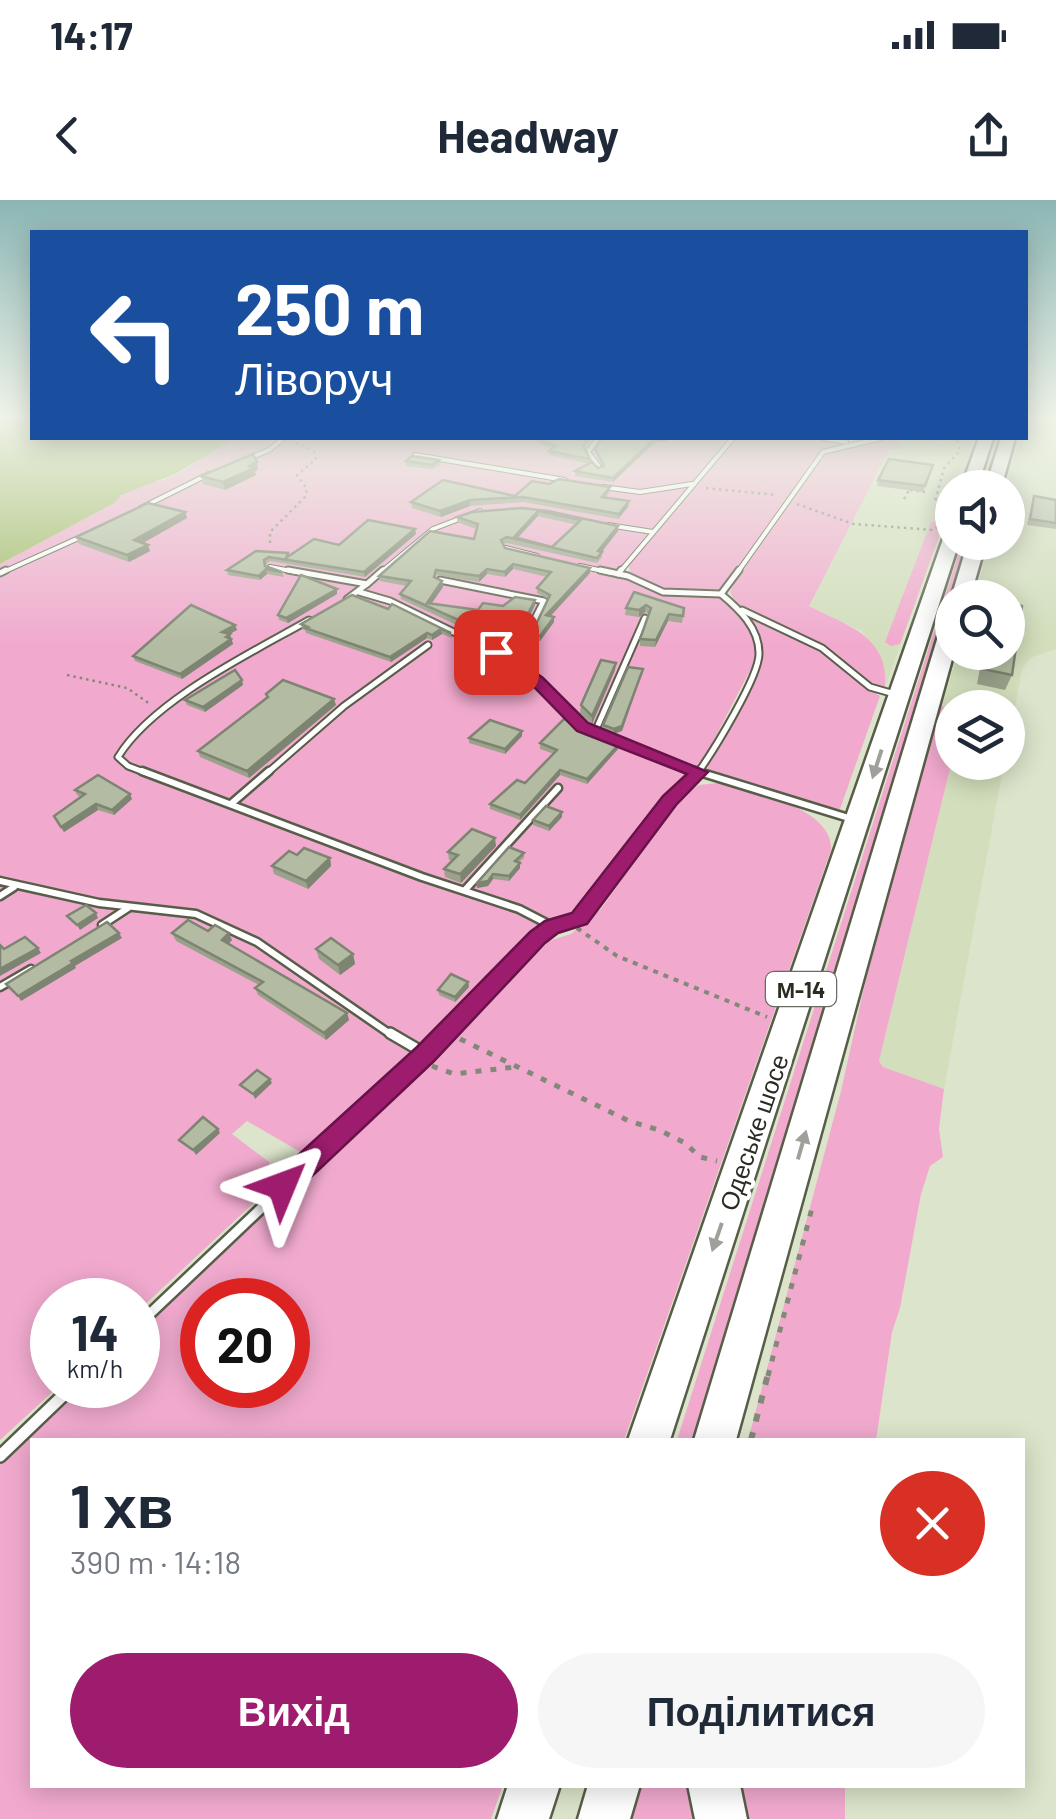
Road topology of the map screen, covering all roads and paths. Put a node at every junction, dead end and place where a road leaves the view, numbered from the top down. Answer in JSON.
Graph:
{"nodes":[{"id":1,"x":171,"y":493,"type":"edge"},
{"id":2,"x":306,"y":493,"type":"edge"},
{"id":3,"x":685,"y":493,"type":"edge"},
{"id":4,"x":756,"y":493,"type":"edge"},
{"id":5,"x":796,"y":493,"type":"edge"},
{"id":6,"x":907,"y":493,"type":"edge"},
{"id":7,"x":937,"y":493,"type":"edge"},
{"id":8,"x":904,"y":499,"type":"dead end"},
{"id":9,"x":790,"y":501,"type":"junction"},
{"id":10,"x":138,"y":509,"type":"edge"},
{"id":11,"x":493,"y":510,"type":"edge"},
{"id":12,"x":598,"y":523,"type":"edge"},
{"id":13,"x":92,"y":531,"type":"edge"},
{"id":14,"x":653,"y":532,"type":"junction"},
{"id":15,"x":270,"y":543,"type":"dead end"},
{"id":16,"x":506,"y":548,"type":"edge"},
{"id":17,"x":538,"y":556,"type":"edge"},
{"id":18,"x":945,"y":560,"type":"edge"},
{"id":19,"x":577,"y":565,"type":"edge"},
{"id":20,"x":270,"y":568,"type":"edge"},
{"id":21,"x":0,"y":574,"type":"edge"},
{"id":22,"x":618,"y":574,"type":"junction"},
{"id":23,"x":440,"y":580,"type":"edge"},
{"id":24,"x":368,"y":584,"type":"junction"},
{"id":25,"x":359,"y":592,"type":"junction"},
{"id":26,"x":720,"y":594,"type":"junction"},
{"id":27,"x":345,"y":600,"type":"edge"},
{"id":28,"x":742,"y":610,"type":"junction"},
{"id":29,"x":317,"y":616,"type":"edge"},
{"id":30,"x":644,"y":618,"type":"edge"},
{"id":31,"x":428,"y":645,"type":"dead end"},
{"id":32,"x":513,"y":661,"type":"junction"},
{"id":33,"x":939,"y":670,"type":"edge"},
{"id":34,"x":67,"y":675,"type":"dead end"},
{"id":35,"x":900,"y":696,"type":"junction"},
{"id":36,"x":165,"y":713,"type":"junction"},
{"id":37,"x":594,"y":734,"type":"junction"},
{"id":38,"x":699,"y":772,"type":"junction"},
{"id":39,"x":558,"y":788,"type":"dead end"},
{"id":40,"x":232,"y":802,"type":"junction"},
{"id":41,"x":858,"y":821,"type":"junction"},
{"id":42,"x":0,"y":881,"type":"edge"},
{"id":43,"x":14,"y":887,"type":"junction"},
{"id":44,"x":465,"y":890,"type":"junction"},
{"id":45,"x":0,"y":896,"type":"edge"},
{"id":46,"x":128,"y":908,"type":"junction"},
{"id":47,"x":572,"y":924,"type":"junction"},
{"id":48,"x":552,"y":926,"type":"junction"},
{"id":49,"x":93,"y":931,"type":"edge"},
{"id":50,"x":47,"y":960,"type":"edge"},
{"id":51,"x":0,"y":988,"type":"edge"},
{"id":52,"x":790,"y":1026,"type":"junction"},
{"id":53,"x":446,"y":1031,"type":"junction"},
{"id":54,"x":423,"y":1057,"type":"junction"},
{"id":55,"x":515,"y":1067,"type":"junction"},
{"id":56,"x":740,"y":1167,"type":"junction"},
{"id":57,"x":160,"y":1304,"type":"edge"},
{"id":58,"x":745,"y":1338,"type":"junction"},
{"id":59,"x":50,"y":1408,"type":"edge"},
{"id":60,"x":650,"y":1438,"type":"edge"},
{"id":61,"x":716,"y":1438,"type":"edge"},
{"id":62,"x":730,"y":1438,"type":"edge"},
{"id":63,"x":0,"y":1456,"type":"edge"},
{"id":64,"x":533,"y":1788,"type":"edge"},
{"id":65,"x":613,"y":1788,"type":"edge"},
{"id":66,"x":715,"y":1788,"type":"edge"},
{"id":67,"x":523,"y":1819,"type":"edge"},
{"id":68,"x":604,"y":1819,"type":"edge"},
{"id":69,"x":721,"y":1819,"type":"edge"}],
"edges":[{"from":1,"to":10,"type":"lane"},
{"from":2,"to":15,"type":"path"},
{"from":3,"to":14,"type":"lane"},
{"from":4,"to":9,"type":"path"},
{"from":5,"to":9,"type":"lane"},
{"from":6,"to":8,"type":"path"},
{"from":7,"to":9,"type":"path"},
{"from":9,"to":26,"type":"lane"},
{"from":11,"to":24,"type":"lane"},
{"from":12,"to":14,"type":"lane"},
{"from":13,"to":21,"type":"lane"},
{"from":14,"to":22,"type":"lane"},
{"from":16,"to":17,"type":"lane"},
{"from":18,"to":35,"type":"highway","name":"Одеське шосе","number":"М-14"},
{"from":19,"to":22,"type":"lane"},
{"from":20,"to":24,"type":"lane"},
{"from":22,"to":26,"type":"lane"},
{"from":23,"to":32,"type":"lane"},
{"from":24,"to":25,"type":"lane"},
{"from":25,"to":27,"type":"lane"},
{"from":25,"to":32,"type":"lane"},
{"from":26,"to":28,"type":"lane"},
{"from":28,"to":35,"type":"lane"},
{"from":28,"to":38,"type":"lane"},
{"from":29,"to":36,"type":"lane"},
{"from":30,"to":37,"type":"lane"},
{"from":31,"to":40,"type":"lane"},
{"from":32,"to":37,"type":"lane"},
{"from":58,"to":33,"type":"highway","number":"М-14","one_way":true},
{"from":34,"to":36,"type":"path"},
{"from":35,"to":41,"type":"highway","name":"Одеське шосе","number":"М-14","one_way":true},
{"from":36,"to":40,"type":"lane"},
{"from":37,"to":38,"type":"lane"},
{"from":38,"to":41,"type":"lane"},
{"from":38,"to":47,"type":"lane"},
{"from":39,"to":44,"type":"lane"},
{"from":40,"to":44,"type":"lane"},
{"from":41,"to":52,"type":"highway","name":"Одеське шосе","number":"М-14"},
{"from":42,"to":43,"type":"lane"},
{"from":43,"to":45,"type":"lane"},
{"from":43,"to":46,"type":"lane"},
{"from":44,"to":48,"type":"lane"},
{"from":46,"to":49,"type":"lane"},
{"from":46,"to":54,"type":"lane"},
{"from":47,"to":48,"type":"lane"},
{"from":47,"to":52,"type":"path"},
{"from":48,"to":53,"type":"lane"},
{"from":50,"to":51,"type":"lane"},
{"from":52,"to":56,"type":"highway","name":"Одеське шосе","number":"М-14"},
{"from":53,"to":54,"type":"lane"},
{"from":53,"to":55,"type":"path"},
{"from":54,"to":55,"type":"path"},
{"from":54,"to":57,"type":"lane"},
{"from":55,"to":56,"type":"path"},
{"from":56,"to":60,"type":"highway","name":"Одеське шосе","number":"М-14","one_way":true},
{"from":58,"to":61,"type":"highway","number":"М-14"},
{"from":58,"to":62,"type":"highway"},
{"from":59,"to":63,"type":"lane"},
{"from":64,"to":67,"type":"highway"},
{"from":65,"to":68,"type":"highway"},
{"from":66,"to":69,"type":"highway"}]}
